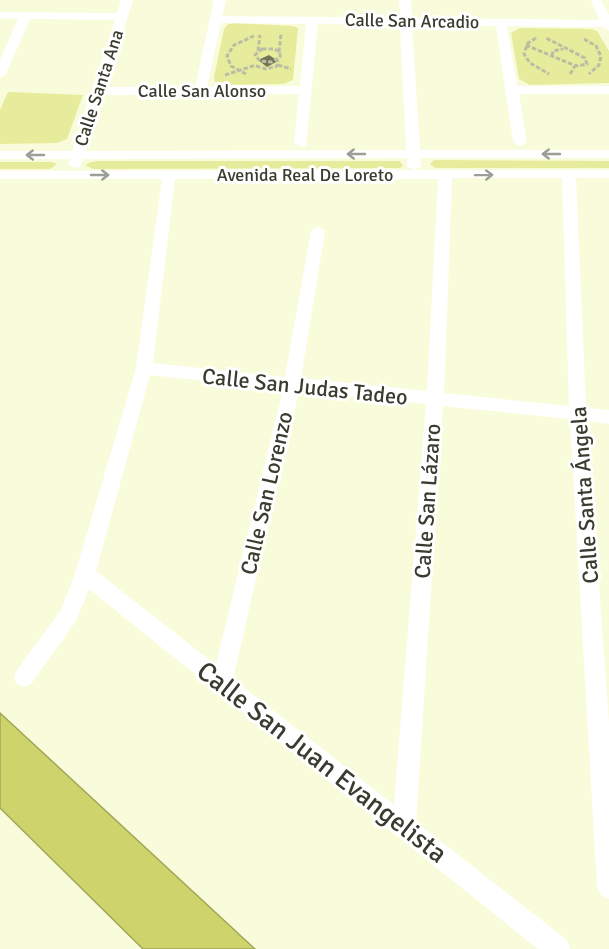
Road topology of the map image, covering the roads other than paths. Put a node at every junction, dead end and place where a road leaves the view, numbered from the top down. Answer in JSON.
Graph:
{"nodes":[{"id":1,"x":127,"y":0,"type":"edge"},
{"id":2,"x":220,"y":0,"type":"edge"},
{"id":3,"x":405,"y":0,"type":"edge"},
{"id":4,"x":597,"y":3,"type":"dead end"},
{"id":5,"x":0,"y":15,"type":"edge"},
{"id":6,"x":25,"y":16,"type":"junction"},
{"id":7,"x":122,"y":17,"type":"junction"},
{"id":8,"x":216,"y":19,"type":"junction"},
{"id":9,"x":312,"y":20,"type":"junction"},
{"id":10,"x":406,"y":21,"type":"junction"},
{"id":11,"x":501,"y":23,"type":"junction"},
{"id":12,"x":608,"y":25,"type":"edge"},
{"id":13,"x":0,"y":74,"type":"edge"},
{"id":14,"x":305,"y":90,"type":"junction"},
{"id":15,"x":511,"y":90,"type":"junction"},
{"id":16,"x":609,"y":90,"type":"edge"},
{"id":17,"x":98,"y":91,"type":"junction"},
{"id":18,"x":200,"y":91,"type":"junction"},
{"id":19,"x":520,"y":142,"type":"dead end"},
{"id":20,"x":301,"y":143,"type":"dead end"},
{"id":21,"x":412,"y":154,"type":"junction"},
{"id":22,"x":609,"y":154,"type":"edge"},
{"id":23,"x":0,"y":155,"type":"edge"},
{"id":24,"x":78,"y":155,"type":"junction"},
{"id":25,"x":568,"y":174,"type":"junction"},
{"id":26,"x":609,"y":174,"type":"edge"},
{"id":27,"x":0,"y":175,"type":"edge"},
{"id":28,"x":71,"y":175,"type":"junction"},
{"id":29,"x":169,"y":175,"type":"junction"},
{"id":30,"x":414,"y":175,"type":"junction"},
{"id":31,"x":446,"y":175,"type":"junction"},
{"id":32,"x":318,"y":231,"type":"dead end"},
{"id":33,"x":144,"y":368,"type":"junction"},
{"id":34,"x":292,"y":385,"type":"junction"},
{"id":35,"x":435,"y":400,"type":"junction"},
{"id":36,"x":578,"y":415,"type":"junction"},
{"id":37,"x":609,"y":417,"type":"edge"},
{"id":38,"x":85,"y":574,"type":"junction"},
{"id":39,"x":24,"y":677,"type":"dead end"},
{"id":40,"x":222,"y":682,"type":"junction"},
{"id":41,"x":404,"y":827,"type":"junction"},
{"id":42,"x":609,"y":887,"type":"edge"},
{"id":43,"x":558,"y":949,"type":"edge"}],
"edges":[{"from":1,"to":7,"type":"street","name":"Calle Santa Ana"},
{"from":2,"to":8,"type":"street"},
{"from":3,"to":10,"type":"street"},
{"from":4,"to":12,"type":"street"},
{"from":5,"to":6,"type":"street"},
{"from":6,"to":7,"type":"street"},
{"from":6,"to":13,"type":"street"},
{"from":7,"to":17,"type":"street","name":"Calle Santa Ana"},
{"from":8,"to":9,"type":"street","name":"Calle San Arcadio"},
{"from":8,"to":18,"type":"street"},
{"from":9,"to":10,"type":"street","name":"Calle San Arcadio"},
{"from":9,"to":14,"type":"street"},
{"from":10,"to":11,"type":"street","name":"Calle San Arcadio"},
{"from":10,"to":21,"type":"street"},
{"from":11,"to":12,"type":"street","name":"Calle San Arcadio"},
{"from":11,"to":15,"type":"street"},
{"from":14,"to":18,"type":"street","name":"Calle San Alonso"},
{"from":14,"to":20,"type":"street"},
{"from":15,"to":16,"type":"street"},
{"from":15,"to":19,"type":"street"},
{"from":17,"to":18,"type":"street","name":"Calle San Alonso"},
{"from":17,"to":24,"type":"street","name":"Calle Santa Ana"},
{"from":22,"to":21,"type":"street","name":"Avenida Real De Loreto","one_way":true},
{"from":21,"to":24,"type":"street","name":"Avenida Real De Loreto","one_way":true},
{"from":21,"to":30,"type":"street"},
{"from":24,"to":23,"type":"street","name":"Avenida Real De Loreto","one_way":true},
{"from":24,"to":28,"type":"street","name":"Calle Santa Ana"},
{"from":25,"to":26,"type":"street","name":"Avenida Real De Loreto"},
{"from":31,"to":25,"type":"street","name":"Avenida Real De Loreto","one_way":true},
{"from":25,"to":36,"type":"street","name":"Calle Santa Ángela"},
{"from":27,"to":28,"type":"street","name":"Avenida Real De Loreto"},
{"from":28,"to":29,"type":"street","name":"Avenida Real De Loreto","one_way":true},
{"from":29,"to":30,"type":"street","name":"Avenida Real De Loreto"},
{"from":29,"to":33,"type":"street"},
{"from":30,"to":31,"type":"street","name":"Avenida Real De Loreto"},
{"from":31,"to":35,"type":"street","name":"Calle San Lázaro"},
{"from":32,"to":34,"type":"street","name":"Calle San Lorenzo"},
{"from":33,"to":34,"type":"street","name":"Calle San Judas Tadeo"},
{"from":33,"to":38,"type":"street"},
{"from":34,"to":35,"type":"street","name":"Calle San Judas Tadeo"},
{"from":34,"to":40,"type":"street","name":"Calle San Lorenzo"},
{"from":35,"to":36,"type":"street","name":"Calle San Judas Tadeo"},
{"from":35,"to":41,"type":"street","name":"Calle San Lázaro"},
{"from":36,"to":37,"type":"street","name":"Calle San Judas Tadeo"},
{"from":36,"to":42,"type":"street","name":"Calle Santa Ángela"},
{"from":38,"to":39,"type":"street"},
{"from":38,"to":40,"type":"street","name":"Calle San Juan Evangelista"},
{"from":40,"to":41,"type":"street","name":"Calle San Juan Evangelista"},
{"from":41,"to":43,"type":"street","name":"Calle San Juan Evangelista"}]}
